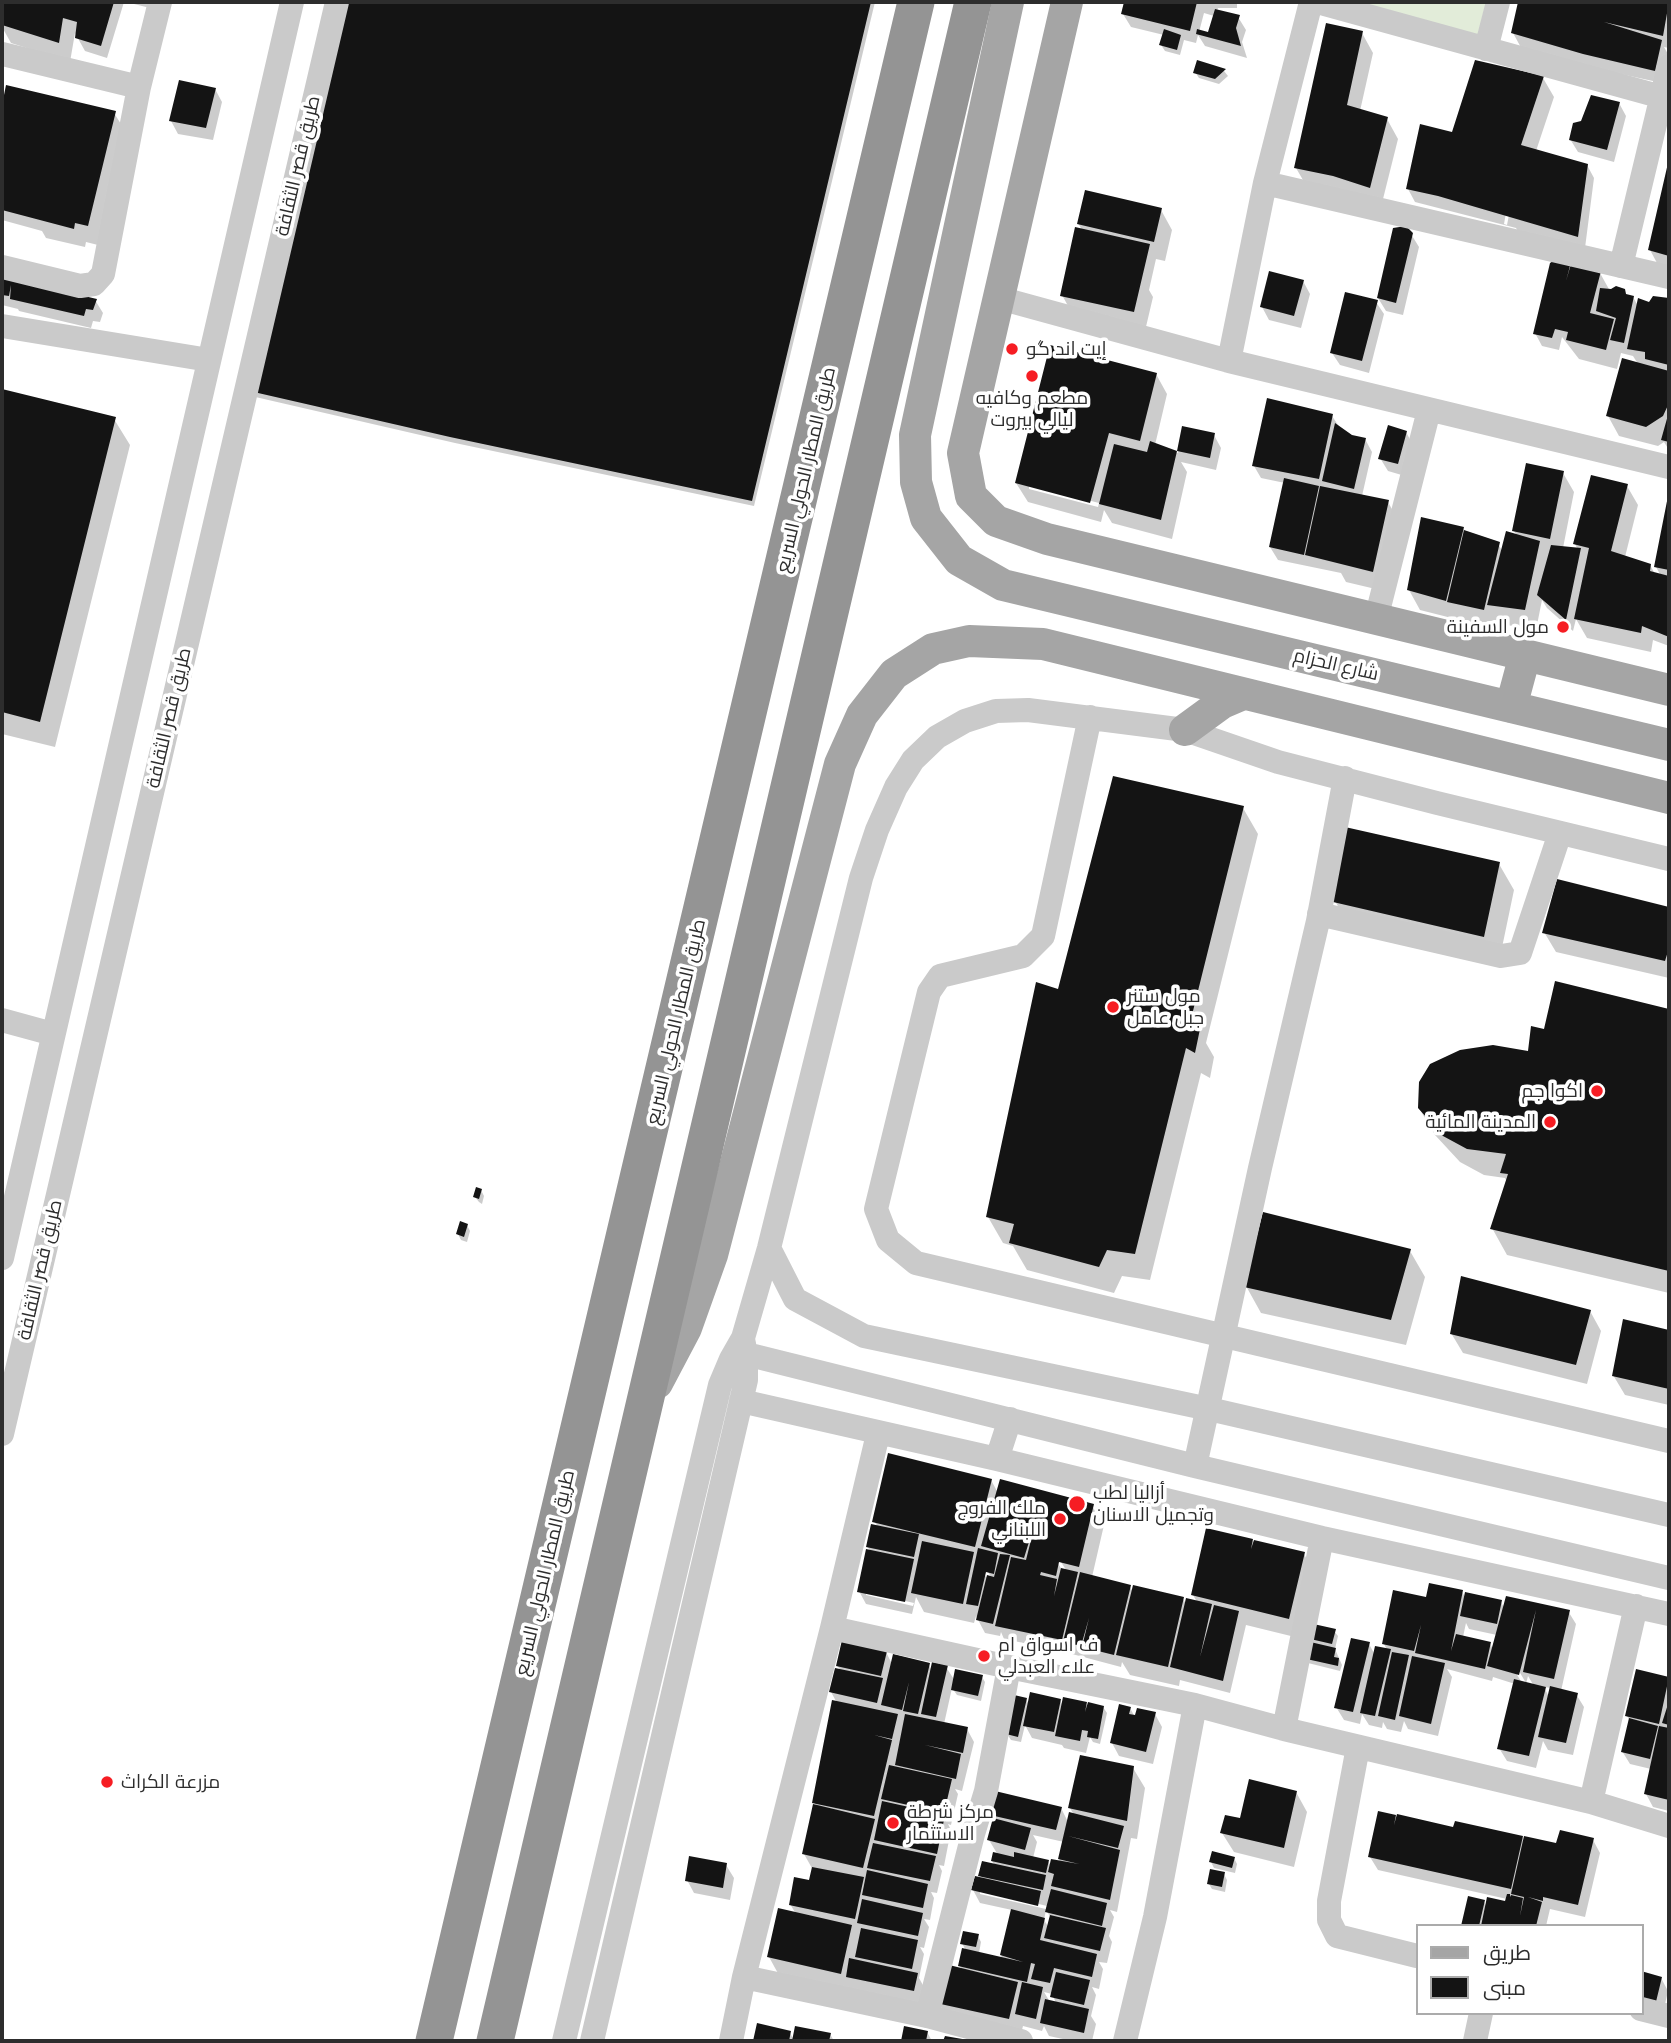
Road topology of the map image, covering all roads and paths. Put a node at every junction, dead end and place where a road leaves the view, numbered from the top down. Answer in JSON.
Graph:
{"nodes":[{"id":1,"x":160,"y":2,"type":"edge"},
{"id":2,"x":292,"y":2,"type":"edge"},
{"id":3,"x":337,"y":2,"type":"edge"},
{"id":4,"x":916,"y":2,"type":"edge"},
{"id":5,"x":973,"y":2,"type":"edge"},
{"id":6,"x":1008,"y":2,"type":"edge"},
{"id":7,"x":1067,"y":2,"type":"edge"},
{"id":8,"x":1311,"y":2,"type":"edge"},
{"id":9,"x":1317,"y":2,"type":"edge"},
{"id":10,"x":1498,"y":2,"type":"edge"},
{"id":11,"x":1486,"y":48,"type":"junction"},
{"id":12,"x":2,"y":54,"type":"edge"},
{"id":13,"x":1669,"y":66,"type":"edge"},
{"id":14,"x":139,"y":87,"type":"junction"},
{"id":15,"x":1662,"y":97,"type":"junction"},
{"id":16,"x":1265,"y":183,"type":"junction"},
{"id":17,"x":1621,"y":266,"type":"junction"},
{"id":18,"x":2,"y":267,"type":"edge"},
{"id":19,"x":1669,"y":277,"type":"edge"},
{"id":20,"x":999,"y":298,"type":"junction"},
{"id":21,"x":2,"y":326,"type":"edge"},
{"id":22,"x":209,"y":360,"type":"junction"},
{"id":23,"x":1229,"y":361,"type":"junction"},
{"id":24,"x":1429,"y":410,"type":"junction"},
{"id":25,"x":1669,"y":467,"type":"edge"},
{"id":26,"x":1376,"y":619,"type":"junction"},
{"id":27,"x":1525,"y":655,"type":"junction"},
{"id":28,"x":1669,"y":690,"type":"edge"},
{"id":29,"x":1243,"y":694,"type":"junction"},
{"id":30,"x":1511,"y":707,"type":"junction"},
{"id":31,"x":1090,"y":717,"type":"junction"},
{"id":32,"x":1185,"y":730,"type":"junction"},
{"id":33,"x":1669,"y":745,"type":"edge"},
{"id":34,"x":1345,"y":778,"type":"junction"},
{"id":35,"x":1669,"y":797,"type":"edge"},
{"id":36,"x":1560,"y":833,"type":"junction"},
{"id":37,"x":1669,"y":859,"type":"edge"},
{"id":38,"x":1319,"y":914,"type":"junction"},
{"id":39,"x":2,"y":1020,"type":"edge"},
{"id":40,"x":53,"y":1034,"type":"junction"},
{"id":41,"x":769,"y":1248,"type":"junction"},
{"id":42,"x":2,"y":1258,"type":"edge"},
{"id":43,"x":1223,"y":1337,"type":"junction"},
{"id":44,"x":745,"y":1346,"type":"junction"},
{"id":45,"x":741,"y":1401,"type":"junction"},
{"id":46,"x":1209,"y":1409,"type":"junction"},
{"id":47,"x":643,"y":1412,"type":"junction"},
{"id":48,"x":1010,"y":1419,"type":"junction"},
{"id":49,"x":2,"y":1434,"type":"edge"},
{"id":50,"x":878,"y":1434,"type":"junction"},
{"id":51,"x":1669,"y":1441,"type":"edge"},
{"id":52,"x":998,"y":1459,"type":"junction"},
{"id":53,"x":1195,"y":1466,"type":"junction"},
{"id":54,"x":1669,"y":1515,"type":"edge"},
{"id":55,"x":1322,"y":1538,"type":"junction"},
{"id":56,"x":1669,"y":1578,"type":"edge"},
{"id":57,"x":1636,"y":1606,"type":"junction"},
{"id":58,"x":1669,"y":1614,"type":"edge"},
{"id":59,"x":832,"y":1628,"type":"junction"},
{"id":60,"x":1009,"y":1667,"type":"junction"},
{"id":61,"x":1195,"y":1705,"type":"junction"},
{"id":62,"x":1284,"y":1729,"type":"junction"},
{"id":63,"x":1358,"y":1747,"type":"junction"},
{"id":64,"x":1591,"y":1802,"type":"junction"},
{"id":65,"x":1669,"y":1826,"type":"edge"},
{"id":66,"x":1416,"y":1956,"type":"edge"},
{"id":67,"x":744,"y":1977,"type":"junction"},
{"id":68,"x":1643,"y":2010,"type":"edge"},
{"id":69,"x":1481,"y":2015,"type":"edge"},
{"id":70,"x":1669,"y":2016,"type":"edge"},
{"id":71,"x":927,"y":2017,"type":"junction"},
{"id":72,"x":434,"y":2041,"type":"edge"},
{"id":73,"x":495,"y":2041,"type":"edge"},
{"id":74,"x":564,"y":2041,"type":"edge"},
{"id":75,"x":592,"y":2041,"type":"edge"},
{"id":76,"x":731,"y":2041,"type":"edge"},
{"id":77,"x":1021,"y":2041,"type":"edge"},
{"id":78,"x":1125,"y":2041,"type":"edge"},
{"id":79,"x":1475,"y":2041,"type":"edge"}],
"edges":[{"from":1,"to":14,"type":"street"},
{"from":2,"to":22,"type":"street","name":"طريق قصر الثقافة"},
{"from":3,"to":49,"type":"street","name":"طريق قصر الثقافة"},
{"from":4,"to":72,"type":"highway","name":"طريق المطار الحولي السريع"},
{"from":5,"to":47,"type":"highway"},
{"from":6,"to":30,"type":"main road","name":"شارع الحزام"},
{"from":7,"to":20,"type":"main road"},
{"from":8,"to":16,"type":"street"},
{"from":9,"to":11,"type":"street"},
{"from":10,"to":11,"type":"street"},
{"from":11,"to":15,"type":"street"},
{"from":12,"to":14,"type":"street"},
{"from":13,"to":15,"type":"street"},
{"from":14,"to":18,"type":"street"},
{"from":15,"to":17,"type":"street"},
{"from":16,"to":17,"type":"street"},
{"from":16,"to":23,"type":"street"},
{"from":17,"to":19,"type":"street"},
{"from":20,"to":23,"type":"street"},
{"from":20,"to":26,"type":"main road"},
{"from":21,"to":22,"type":"street"},
{"from":22,"to":40,"type":"street","name":"طريق قصر الثقافة"},
{"from":23,"to":24,"type":"street"},
{"from":24,"to":25,"type":"street"},
{"from":24,"to":26,"type":"street"},
{"from":26,"to":27,"type":"main road"},
{"from":27,"to":28,"type":"main road"},
{"from":27,"to":30,"type":"main road"},
{"from":29,"to":32,"type":"main road"},
{"from":29,"to":35,"type":"main road"},
{"from":29,"to":47,"type":"main road"},
{"from":30,"to":33,"type":"main road","name":"شارع الحزام"},
{"from":31,"to":32,"type":"street"},
{"from":31,"to":41,"type":"street"},
{"from":31,"to":43,"type":"street"},
{"from":32,"to":34,"type":"street"},
{"from":34,"to":36,"type":"street"},
{"from":34,"to":38,"type":"street"},
{"from":36,"to":37,"type":"street"},
{"from":36,"to":38,"type":"street"},
{"from":38,"to":43,"type":"street"},
{"from":39,"to":40,"type":"street"},
{"from":40,"to":42,"type":"street","name":"طريق قصر الثقافة"},
{"from":41,"to":44,"type":"street"},
{"from":41,"to":46,"type":"street"},
{"from":43,"to":46,"type":"street"},
{"from":43,"to":51,"type":"street"},
{"from":44,"to":45,"type":"street"},
{"from":44,"to":48,"type":"street"},
{"from":44,"to":74,"type":"street"},
{"from":45,"to":50,"type":"street"},
{"from":45,"to":75,"type":"street"},
{"from":46,"to":53,"type":"street"},
{"from":46,"to":54,"type":"street"},
{"from":47,"to":73,"type":"highway"},
{"from":48,"to":52,"type":"street"},
{"from":48,"to":53,"type":"street"},
{"from":50,"to":52,"type":"street"},
{"from":50,"to":59,"type":"street"},
{"from":52,"to":55,"type":"street"},
{"from":53,"to":56,"type":"street"},
{"from":55,"to":57,"type":"street"},
{"from":55,"to":62,"type":"street"},
{"from":57,"to":58,"type":"street"},
{"from":57,"to":64,"type":"street"},
{"from":59,"to":60,"type":"street"},
{"from":59,"to":67,"type":"street"},
{"from":60,"to":61,"type":"street"},
{"from":60,"to":71,"type":"street"},
{"from":61,"to":62,"type":"street"},
{"from":61,"to":78,"type":"street"},
{"from":62,"to":63,"type":"street"},
{"from":63,"to":64,"type":"street"},
{"from":63,"to":66,"type":"street"},
{"from":64,"to":65,"type":"street"},
{"from":67,"to":71,"type":"street"},
{"from":67,"to":76,"type":"street"},
{"from":68,"to":70,"type":"street"},
{"from":69,"to":79,"type":"street"},
{"from":71,"to":77,"type":"street"}]}
